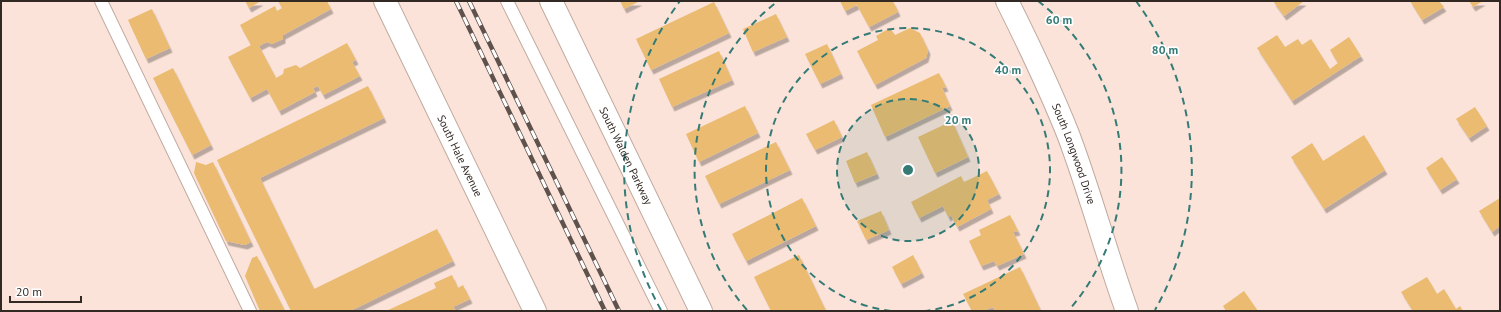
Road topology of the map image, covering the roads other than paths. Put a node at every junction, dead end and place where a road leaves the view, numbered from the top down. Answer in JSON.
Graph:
{"nodes":[{"id":1,"x":100,"y":1,"type":"edge"},
{"id":2,"x":385,"y":1,"type":"edge"},
{"id":3,"x":507,"y":1,"type":"edge"},
{"id":4,"x":551,"y":1,"type":"edge"},
{"id":5,"x":1008,"y":1,"type":"edge"},
{"id":6,"x":250,"y":311,"type":"edge"},
{"id":7,"x":535,"y":311,"type":"edge"},
{"id":8,"x":661,"y":311,"type":"edge"},
{"id":9,"x":701,"y":311,"type":"edge"},
{"id":10,"x":1127,"y":311,"type":"edge"}],
"edges":[{"from":1,"to":6,"type":"lane"},
{"from":2,"to":7,"type":"street","name":"South Hale Avenue"},
{"from":3,"to":8,"type":"lane"},
{"from":4,"to":9,"type":"street","name":"South Walden Parkway"},
{"from":5,"to":10,"type":"street","name":"South Longwood Drive"}]}
